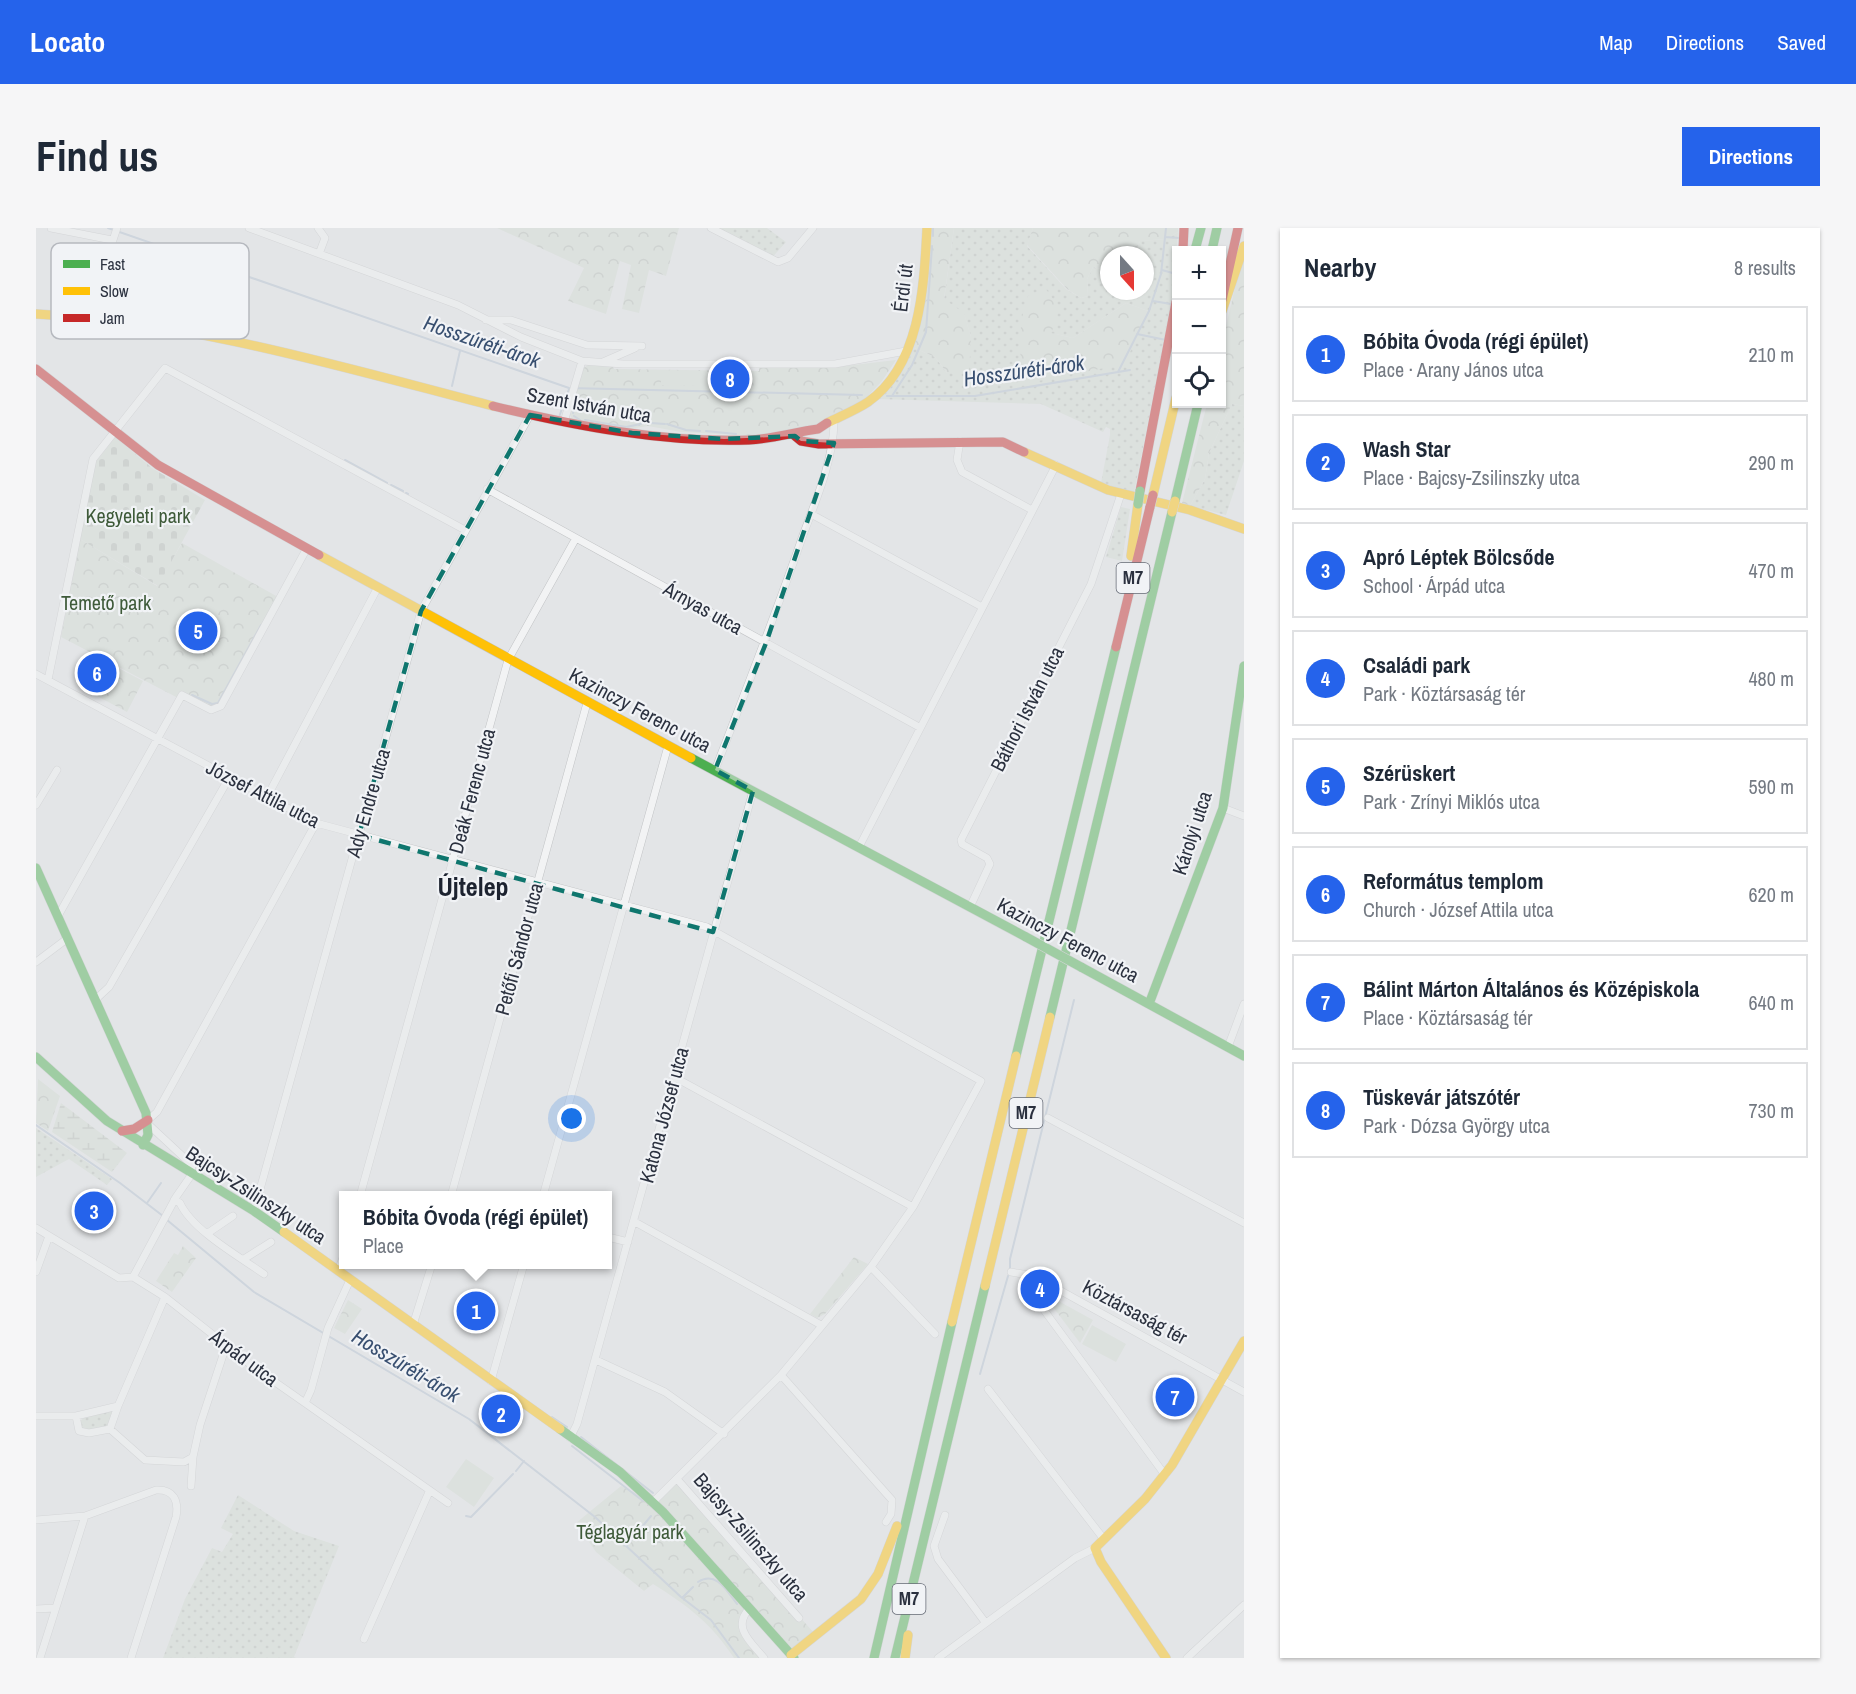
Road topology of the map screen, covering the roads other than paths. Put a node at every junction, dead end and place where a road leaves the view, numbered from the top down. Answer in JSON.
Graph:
{"nodes":[{"id":1,"x":51,"y":228,"type":"edge"},
{"id":2,"x":249,"y":228,"type":"edge"},
{"id":3,"x":318,"y":228,"type":"edge"},
{"id":4,"x":711,"y":228,"type":"edge"},
{"id":5,"x":813,"y":228,"type":"edge"},
{"id":6,"x":927,"y":228,"type":"edge"},
{"id":7,"x":1184,"y":228,"type":"edge"},
{"id":8,"x":1201,"y":228,"type":"edge"},
{"id":9,"x":1217,"y":228,"type":"edge"},
{"id":10,"x":1238,"y":228,"type":"edge"},
{"id":11,"x":115,"y":234,"type":"edge"},
{"id":12,"x":1183,"y":246,"type":"edge"},
{"id":13,"x":1196,"y":246,"type":"edge"},
{"id":14,"x":1213,"y":246,"type":"edge"},
{"id":15,"x":1244,"y":246,"type":"edge"},
{"id":16,"x":320,"y":254,"type":"junction"},
{"id":17,"x":1226,"y":279,"type":"edge"},
{"id":18,"x":1225,"y":300,"type":"edge"},
{"id":19,"x":36,"y":315,"type":"edge"},
{"id":20,"x":51,"y":315,"type":"edge"},
{"id":21,"x":486,"y":320,"type":"junction"},
{"id":22,"x":1172,"y":323,"type":"edge"},
{"id":23,"x":222,"y":339,"type":"edge"},
{"id":24,"x":1172,"y":339,"type":"edge"},
{"id":25,"x":907,"y":351,"type":"junction"},
{"id":26,"x":582,"y":361,"type":"junction"},
{"id":27,"x":601,"y":363,"type":"junction"},
{"id":28,"x":36,"y":369,"type":"edge"},
{"id":29,"x":1161,"y":382,"type":"junction"},
{"id":30,"x":1174,"y":408,"type":"edge"},
{"id":31,"x":1197,"y":408,"type":"edge"},
{"id":32,"x":530,"y":415,"type":"junction"},
{"id":33,"x":564,"y":422,"type":"junction"},
{"id":34,"x":834,"y":423,"type":"junction"},
{"id":35,"x":114,"y":430,"type":"junction"},
{"id":36,"x":795,"y":436,"type":"junction"},
{"id":37,"x":960,"y":441,"type":"junction"},
{"id":38,"x":834,"y":443,"type":"junction"},
{"id":39,"x":1056,"y":465,"type":"junction"},
{"id":40,"x":487,"y":489,"type":"junction"},
{"id":41,"x":1121,"y":494,"type":"junction"},
{"id":42,"x":1137,"y":497,"type":"junction"},
{"id":43,"x":1032,"y":510,"type":"junction"},
{"id":44,"x":811,"y":514,"type":"junction"},
{"id":45,"x":1244,"y":529,"type":"edge"},
{"id":46,"x":465,"y":530,"type":"junction"},
{"id":47,"x":576,"y":538,"type":"junction"},
{"id":48,"x":307,"y":548,"type":"junction"},
{"id":49,"x":378,"y":587,"type":"junction"},
{"id":50,"x":982,"y":607,"type":"junction"},
{"id":51,"x":421,"y":611,"type":"junction"},
{"id":52,"x":766,"y":643,"type":"junction"},
{"id":53,"x":508,"y":660,"type":"junction"},
{"id":54,"x":1244,"y":666,"type":"edge"},
{"id":55,"x":36,"y":674,"type":"edge"},
{"id":56,"x":48,"y":680,"type":"junction"},
{"id":57,"x":1106,"y":693,"type":"junction"},
{"id":58,"x":586,"y":703,"type":"junction"},
{"id":59,"x":1239,"y":723,"type":"edge"},
{"id":60,"x":920,"y":727,"type":"junction"},
{"id":61,"x":158,"y":739,"type":"junction"},
{"id":62,"x":668,"y":746,"type":"junction"},
{"id":63,"x":57,"y":770,"type":"dead end"},
{"id":64,"x":715,"y":770,"type":"junction"},
{"id":65,"x":229,"y":778,"type":"junction"},
{"id":66,"x":753,"y":791,"type":"junction"},
{"id":67,"x":267,"y":797,"type":"junction"},
{"id":68,"x":36,"y":805,"type":"edge"},
{"id":69,"x":1223,"y":808,"type":"junction"},
{"id":70,"x":1244,"y":816,"type":"edge"},
{"id":71,"x":316,"y":823,"type":"junction"},
{"id":72,"x":359,"y":835,"type":"junction"},
{"id":73,"x":859,"y":847,"type":"junction"},
{"id":74,"x":453,"y":859,"type":"junction"},
{"id":75,"x":36,"y":868,"type":"edge"},
{"id":76,"x":537,"y":881,"type":"junction"},
{"id":77,"x":623,"y":903,"type":"junction"},
{"id":78,"x":970,"y":907,"type":"junction"},
{"id":79,"x":58,"y":916,"type":"junction"},
{"id":80,"x":713,"y":932,"type":"junction"},
{"id":81,"x":68,"y":938,"type":"junction"},
{"id":82,"x":38,"y":957,"type":"edge"},
{"id":83,"x":95,"y":1000,"type":"junction"},
{"id":84,"x":1149,"y":1004,"type":"junction"},
{"id":85,"x":1244,"y":1004,"type":"edge"},
{"id":86,"x":1228,"y":1047,"type":"junction"},
{"id":87,"x":1244,"y":1056,"type":"edge"},
{"id":88,"x":36,"y":1057,"type":"edge"},
{"id":89,"x":674,"y":1077,"type":"junction"},
{"id":90,"x":1048,"y":1118,"type":"dead end"},
{"id":91,"x":148,"y":1122,"type":"junction"},
{"id":92,"x":122,"y":1131,"type":"junction"},
{"id":93,"x":143,"y":1145,"type":"junction"},
{"id":94,"x":191,"y":1174,"type":"junction"},
{"id":95,"x":361,"y":1191,"type":"edge"},
{"id":96,"x":452,"y":1191,"type":"edge"},
{"id":97,"x":544,"y":1191,"type":"edge"},
{"id":98,"x":174,"y":1200,"type":"junction"},
{"id":99,"x":913,"y":1207,"type":"junction"},
{"id":100,"x":254,"y":1211,"type":"junction"},
{"id":101,"x":232,"y":1216,"type":"dead end"},
{"id":102,"x":635,"y":1222,"type":"junction"},
{"id":103,"x":1244,"y":1223,"type":"edge"},
{"id":104,"x":36,"y":1228,"type":"edge"},
{"id":105,"x":208,"y":1233,"type":"junction"},
{"id":106,"x":49,"y":1236,"type":"junction"},
{"id":107,"x":612,"y":1238,"type":"edge"},
{"id":108,"x":271,"y":1242,"type":"dead end"},
{"id":109,"x":628,"y":1242,"type":"junction"},
{"id":110,"x":244,"y":1260,"type":"junction"},
{"id":111,"x":871,"y":1267,"type":"junction"},
{"id":112,"x":430,"y":1269,"type":"edge"},
{"id":113,"x":523,"y":1269,"type":"edge"},
{"id":114,"x":338,"y":1271,"type":"joint"},
{"id":115,"x":36,"y":1272,"type":"edge"},
{"id":116,"x":1011,"y":1272,"type":"dead end"},
{"id":117,"x":264,"y":1274,"type":"dead end"},
{"id":118,"x":1023,"y":1275,"type":"junction"},
{"id":119,"x":133,"y":1276,"type":"junction"},
{"id":120,"x":350,"y":1280,"type":"junction"},
{"id":121,"x":1053,"y":1288,"type":"junction"},
{"id":122,"x":165,"y":1297,"type":"junction"},
{"id":123,"x":1042,"y":1306,"type":"junction"},
{"id":124,"x":413,"y":1325,"type":"junction"},
{"id":125,"x":822,"y":1325,"type":"junction"},
{"id":126,"x":935,"y":1334,"type":"dead end"},
{"id":127,"x":1244,"y":1341,"type":"edge"},
{"id":128,"x":226,"y":1346,"type":"junction"},
{"id":129,"x":596,"y":1360,"type":"junction"},
{"id":130,"x":781,"y":1375,"type":"junction"},
{"id":131,"x":1222,"y":1380,"type":"junction"},
{"id":132,"x":492,"y":1381,"type":"junction"},
{"id":133,"x":988,"y":1389,"type":"dead end"},
{"id":134,"x":1244,"y":1392,"type":"edge"},
{"id":135,"x":305,"y":1403,"type":"junction"},
{"id":136,"x":118,"y":1406,"type":"junction"},
{"id":137,"x":36,"y":1416,"type":"edge"},
{"id":138,"x":76,"y":1416,"type":"junction"},
{"id":139,"x":110,"y":1428,"type":"junction"},
{"id":140,"x":724,"y":1434,"type":"junction"},
{"id":141,"x":570,"y":1437,"type":"junction"},
{"id":142,"x":193,"y":1457,"type":"junction"},
{"id":143,"x":917,"y":1465,"type":"junction"},
{"id":144,"x":1165,"y":1474,"type":"junction"},
{"id":145,"x":677,"y":1479,"type":"junction"},
{"id":146,"x":191,"y":1486,"type":"dead end"},
{"id":147,"x":429,"y":1491,"type":"junction"},
{"id":148,"x":653,"y":1502,"type":"junction"},
{"id":149,"x":448,"y":1503,"type":"dead end"},
{"id":150,"x":945,"y":1515,"type":"dead end"},
{"id":151,"x":85,"y":1516,"type":"junction"},
{"id":152,"x":36,"y":1520,"type":"edge"},
{"id":153,"x":886,"y":1522,"type":"dead end"},
{"id":154,"x":1102,"y":1538,"type":"junction"},
{"id":155,"x":922,"y":1540,"type":"junction"},
{"id":156,"x":1095,"y":1548,"type":"junction"},
{"id":157,"x":1244,"y":1605,"type":"edge"},
{"id":158,"x":55,"y":1608,"type":"junction"},
{"id":159,"x":750,"y":1608,"type":"junction"},
{"id":160,"x":36,"y":1609,"type":"edge"},
{"id":161,"x":799,"y":1618,"type":"dead end"},
{"id":162,"x":985,"y":1622,"type":"junction"},
{"id":163,"x":364,"y":1639,"type":"dead end"},
{"id":164,"x":793,"y":1656,"type":"edge"},
{"id":165,"x":39,"y":1658,"type":"edge"},
{"id":166,"x":131,"y":1658,"type":"edge"},
{"id":167,"x":764,"y":1658,"type":"edge"},
{"id":168,"x":874,"y":1658,"type":"edge"},
{"id":169,"x":895,"y":1658,"type":"edge"},
{"id":170,"x":905,"y":1658,"type":"edge"},
{"id":171,"x":938,"y":1658,"type":"edge"},
{"id":172,"x":1166,"y":1658,"type":"edge"},
{"id":173,"x":1187,"y":1658,"type":"edge"}],
"edges":[{"from":1,"to":11,"type":"street"},
{"from":2,"to":16,"type":"street"},
{"from":3,"to":16,"type":"street"},
{"from":4,"to":5,"type":"street"},
{"from":6,"to":25,"type":"main road","name":"Érdi út"},
{"from":7,"to":12,"type":"main road"},
{"from":8,"to":13,"type":"main road"},
{"from":9,"to":14,"type":"main road"},
{"from":10,"to":17,"type":"main road"},
{"from":15,"to":18,"type":"main road"},
{"from":16,"to":21,"type":"street"},
{"from":19,"to":20,"type":"main road","name":"Szent István utca"},
{"from":21,"to":26,"type":"street"},
{"from":21,"to":27,"type":"street"},
{"from":22,"to":29,"type":"main road"},
{"from":23,"to":32,"type":"main road","name":"Szent István utca"},
{"from":24,"to":29,"type":"main road"},
{"from":25,"to":27,"type":"street"},
{"from":25,"to":34,"type":"main road","name":"Érdi út"},
{"from":26,"to":27,"type":"street"},
{"from":26,"to":33,"type":"street"},
{"from":28,"to":35,"type":"main road","name":"Kazinczy Ferenc utca"},
{"from":29,"to":42,"type":"main road"},
{"from":30,"to":57,"type":"main road","number":"M7","bridge":true},
{"from":31,"to":155,"type":"main road","number":"M7","bridge":true},
{"from":32,"to":33,"type":"main road","name":"Szent István utca"},
{"from":32,"to":40,"type":"street","name":"Ady Endre utca"},
{"from":33,"to":36,"type":"main road","name":"Szent István utca"},
{"from":34,"to":36,"type":"main road","name":"Érdi út"},
{"from":34,"to":38,"type":"street"},
{"from":35,"to":46,"type":"street"},
{"from":35,"to":48,"type":"main road","name":"Kazinczy Ferenc utca"},
{"from":35,"to":56,"type":"street"},
{"from":36,"to":38,"type":"main road","name":"Szent István utca"},
{"from":37,"to":38,"type":"main road","name":"Szent István utca"},
{"from":37,"to":39,"type":"main road","name":"Szent István utca"},
{"from":37,"to":43,"type":"street"},
{"from":38,"to":44,"type":"street"},
{"from":39,"to":41,"type":"main road","name":"Szent István utca"},
{"from":39,"to":43,"type":"street"},
{"from":40,"to":46,"type":"street","name":"Ady Endre utca"},
{"from":40,"to":47,"type":"street","name":"Árnyas utca"},
{"from":41,"to":42,"type":"main road","name":"Szent István utca"},
{"from":41,"to":78,"type":"street","name":"Báthori István utca"},
{"from":42,"to":45,"type":"main road","name":"Szent István utca"},
{"from":42,"to":57,"type":"main road"},
{"from":43,"to":50,"type":"street"},
{"from":44,"to":50,"type":"street"},
{"from":44,"to":52,"type":"street"},
{"from":46,"to":51,"type":"street","name":"Ady Endre utca"},
{"from":47,"to":52,"type":"street","name":"Árnyas utca"},
{"from":47,"to":53,"type":"street","name":"Deák Ferenc utca"},
{"from":48,"to":49,"type":"main road","name":"Kazinczy Ferenc utca"},
{"from":48,"to":61,"type":"street"},
{"from":49,"to":51,"type":"main road","name":"Kazinczy Ferenc utca"},
{"from":49,"to":67,"type":"street"},
{"from":50,"to":60,"type":"street"},
{"from":51,"to":53,"type":"main road","name":"Kazinczy Ferenc utca"},
{"from":51,"to":72,"type":"street","name":"Ady Endre utca"},
{"from":52,"to":60,"type":"street","name":"Árnyas utca"},
{"from":52,"to":64,"type":"street"},
{"from":53,"to":58,"type":"main road","name":"Kazinczy Ferenc utca"},
{"from":53,"to":74,"type":"street","name":"Deák Ferenc utca"},
{"from":54,"to":59,"type":"main road","name":"Károlyi utca"},
{"from":55,"to":56,"type":"street","name":"József Attila utca"},
{"from":56,"to":61,"type":"street","name":"József Attila utca"},
{"from":57,"to":143,"type":"main road","number":"M7"},
{"from":58,"to":62,"type":"main road","name":"Kazinczy Ferenc utca"},
{"from":58,"to":76,"type":"street","name":"Petőfi Sándor utca"},
{"from":59,"to":69,"type":"main road","name":"Károlyi utca"},
{"from":60,"to":73,"type":"street"},
{"from":61,"to":65,"type":"street","name":"József Attila utca"},
{"from":61,"to":79,"type":"street"},
{"from":62,"to":64,"type":"main road","name":"Kazinczy Ferenc utca"},
{"from":62,"to":77,"type":"street"},
{"from":63,"to":68,"type":"street"},
{"from":64,"to":66,"type":"main road","name":"Kazinczy Ferenc utca"},
{"from":65,"to":67,"type":"street","name":"József Attila utca"},
{"from":65,"to":83,"type":"street"},
{"from":66,"to":73,"type":"main road","name":"Kazinczy Ferenc utca"},
{"from":66,"to":80,"type":"street","name":"Katona József utca"},
{"from":67,"to":71,"type":"street","name":"József Attila utca"},
{"from":69,"to":70,"type":"street"},
{"from":69,"to":84,"type":"main road","name":"Károlyi utca"},
{"from":71,"to":72,"type":"street","name":"József Attila utca"},
{"from":71,"to":91,"type":"street"},
{"from":72,"to":74,"type":"street","name":"József Attila utca"},
{"from":72,"to":100,"type":"street","name":"Ady Endre utca"},
{"from":73,"to":78,"type":"main road","name":"Kazinczy Ferenc utca"},
{"from":74,"to":76,"type":"street","name":"József Attila utca"},
{"from":74,"to":95,"type":"street","name":"Deák Ferenc utca"},
{"from":75,"to":79,"type":"main road"},
{"from":76,"to":77,"type":"street","name":"József Attila utca"},
{"from":76,"to":96,"type":"street","name":"Petőfi Sándor utca"},
{"from":77,"to":80,"type":"street","name":"József Attila utca"},
{"from":77,"to":97,"type":"street"},
{"from":78,"to":84,"type":"main road","name":"Kazinczy Ferenc utca","bridge":true},
{"from":79,"to":81,"type":"main road"},
{"from":80,"to":89,"type":"street","name":"Katona József utca"},
{"from":80,"to":99,"type":"street","name":"József Attila utca"},
{"from":81,"to":82,"type":"street"},
{"from":81,"to":83,"type":"main road"},
{"from":83,"to":91,"type":"main road"},
{"from":84,"to":86,"type":"main road","name":"Kazinczy Ferenc utca"},
{"from":85,"to":86,"type":"street"},
{"from":86,"to":87,"type":"main road","name":"Kazinczy Ferenc utca"},
{"from":88,"to":92,"type":"main road","name":"Bajcsy-Zsilinszky utca"},
{"from":89,"to":99,"type":"street"},
{"from":89,"to":102,"type":"street","name":"Katona József utca"},
{"from":90,"to":103,"type":"street"},
{"from":91,"to":92,"type":"main road"},
{"from":91,"to":93,"type":"main road"},
{"from":91,"to":94,"type":"street"},
{"from":92,"to":93,"type":"main road","name":"Bajcsy-Zsilinszky utca"},
{"from":93,"to":94,"type":"main road","name":"Bajcsy-Zsilinszky utca"},
{"from":94,"to":98,"type":"street"},
{"from":94,"to":100,"type":"main road","name":"Bajcsy-Zsilinszky utca"},
{"from":98,"to":105,"type":"street"},
{"from":98,"to":119,"type":"street"},
{"from":99,"to":111,"type":"street"},
{"from":100,"to":114,"type":"main road","name":"Bajcsy-Zsilinszky utca"},
{"from":101,"to":105,"type":"street"},
{"from":102,"to":109,"type":"street","name":"Katona József utca"},
{"from":102,"to":125,"type":"street"},
{"from":104,"to":106,"type":"street","name":"Árpád utca"},
{"from":105,"to":110,"type":"street"},
{"from":106,"to":115,"type":"street"},
{"from":106,"to":119,"type":"street","name":"Árpád utca"},
{"from":107,"to":109,"type":"street"},
{"from":108,"to":110,"type":"street"},
{"from":109,"to":129,"type":"street","name":"Katona József utca"},
{"from":110,"to":117,"type":"street"},
{"from":111,"to":125,"type":"street"},
{"from":111,"to":126,"type":"street"},
{"from":112,"to":124,"type":"street"},
{"from":113,"to":132,"type":"street"},
{"from":114,"to":120,"type":"main road","name":"Bajcsy-Zsilinszky utca"},
{"from":116,"to":118,"type":"street","name":"Köztársaság tér"},
{"from":118,"to":121,"type":"street","name":"Köztársaság tér"},
{"from":118,"to":123,"type":"street"},
{"from":119,"to":122,"type":"street","name":"Árpád utca"},
{"from":120,"to":124,"type":"main road","name":"Bajcsy-Zsilinszky utca"},
{"from":120,"to":135,"type":"street"},
{"from":121,"to":123,"type":"street"},
{"from":121,"to":131,"type":"street","name":"Köztársaság tér"},
{"from":122,"to":128,"type":"street","name":"Árpád utca"},
{"from":122,"to":136,"type":"street"},
{"from":123,"to":144,"type":"street"},
{"from":124,"to":132,"type":"main road","name":"Bajcsy-Zsilinszky utca"},
{"from":125,"to":130,"type":"street"},
{"from":127,"to":131,"type":"main road"},
{"from":128,"to":135,"type":"street","name":"Árpád utca"},
{"from":128,"to":142,"type":"street"},
{"from":129,"to":140,"type":"street"},
{"from":129,"to":141,"type":"street","name":"Katona József utca"},
{"from":130,"to":140,"type":"street"},
{"from":130,"to":153,"type":"street"},
{"from":131,"to":134,"type":"street","name":"Köztársaság tér"},
{"from":131,"to":144,"type":"main road"},
{"from":132,"to":141,"type":"main road","name":"Bajcsy-Zsilinszky utca"},
{"from":133,"to":154,"type":"street"},
{"from":135,"to":147,"type":"street","name":"Árpád utca"},
{"from":136,"to":138,"type":"street"},
{"from":136,"to":139,"type":"street"},
{"from":137,"to":138,"type":"street"},
{"from":138,"to":139,"type":"street"},
{"from":139,"to":142,"type":"street"},
{"from":140,"to":145,"type":"street"},
{"from":141,"to":148,"type":"main road","name":"Bajcsy-Zsilinszky utca"},
{"from":142,"to":146,"type":"street"},
{"from":143,"to":164,"type":"main road"},
{"from":143,"to":168,"type":"main road","number":"M7"},
{"from":144,"to":154,"type":"main road"},
{"from":145,"to":148,"type":"street"},
{"from":145,"to":161,"type":"street","name":"Bajcsy-Zsilinszky utca"},
{"from":147,"to":149,"type":"street","name":"Árpád utca"},
{"from":147,"to":163,"type":"street"},
{"from":148,"to":159,"type":"main road","name":"Bajcsy-Zsilinszky utca"},
{"from":150,"to":162,"type":"street"},
{"from":151,"to":152,"type":"street"},
{"from":151,"to":158,"type":"street"},
{"from":151,"to":166,"type":"street"},
{"from":154,"to":156,"type":"main road"},
{"from":155,"to":169,"type":"main road","number":"M7"},
{"from":155,"to":170,"type":"main road"},
{"from":156,"to":162,"type":"street"},
{"from":156,"to":172,"type":"main road"},
{"from":157,"to":173,"type":"street"},
{"from":158,"to":160,"type":"street"},
{"from":158,"to":165,"type":"street"},
{"from":159,"to":164,"type":"main road","name":"Bajcsy-Zsilinszky utca"},
{"from":159,"to":167,"type":"street"},
{"from":162,"to":171,"type":"street"}]}
